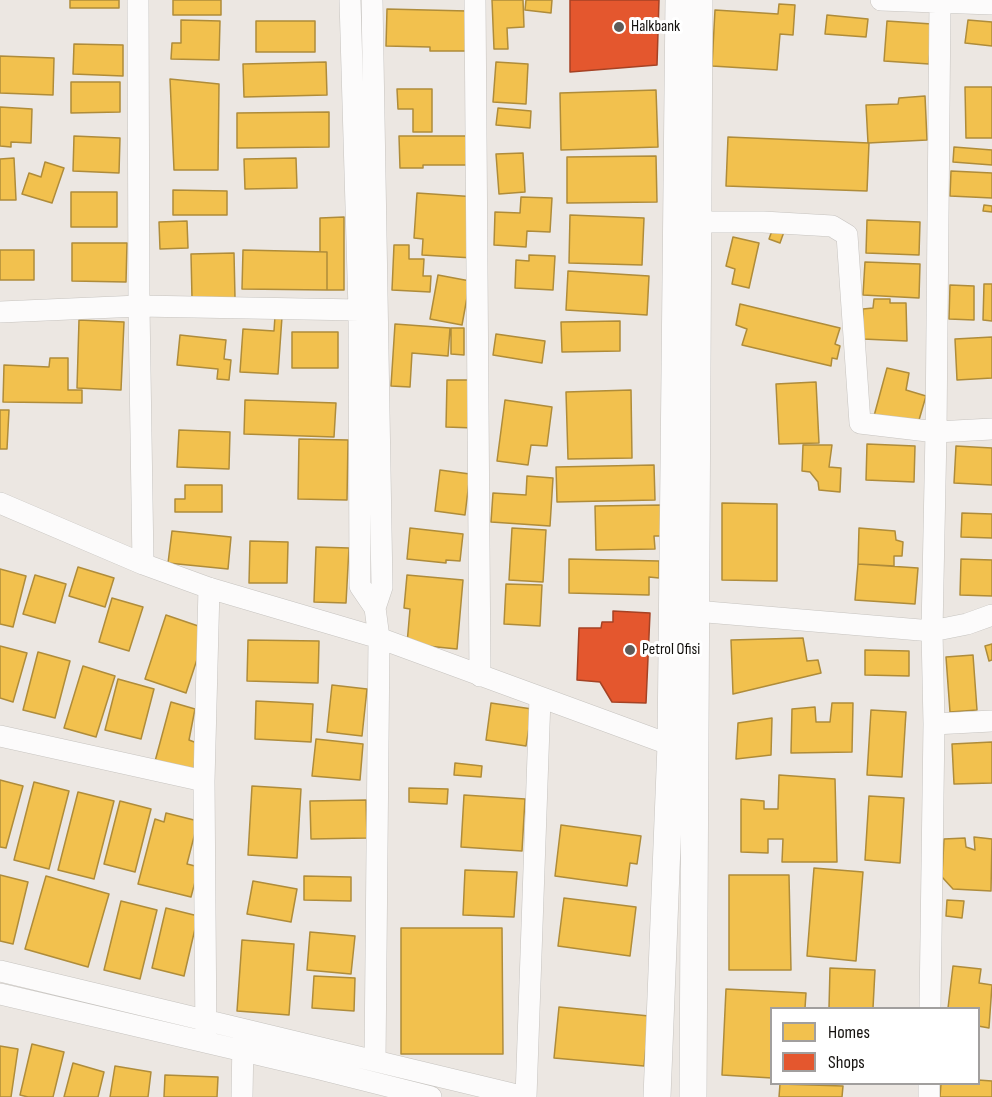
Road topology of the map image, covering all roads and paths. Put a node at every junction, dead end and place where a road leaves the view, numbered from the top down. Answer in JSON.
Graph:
{"nodes":[{"id":1,"x":138,"y":0,"type":"edge"},
{"id":2,"x":350,"y":0,"type":"edge"},
{"id":3,"x":372,"y":0,"type":"edge"},
{"id":4,"x":476,"y":0,"type":"edge"},
{"id":5,"x":680,"y":0,"type":"edge"},
{"id":6,"x":699,"y":0,"type":"edge"},
{"id":7,"x":881,"y":0,"type":"edge"},
{"id":8,"x":940,"y":2,"type":"junction"},
{"id":9,"x":992,"y":4,"type":"edge"},
{"id":10,"x":698,"y":222,"type":"junction"},
{"id":11,"x":139,"y":306,"type":"junction"},
{"id":12,"x":358,"y":310,"type":"junction"},
{"id":13,"x":0,"y":312,"type":"edge"},
{"id":14,"x":992,"y":429,"type":"edge"},
{"id":15,"x":936,"y":432,"type":"junction"},
{"id":16,"x":0,"y":503,"type":"edge"},
{"id":17,"x":143,"y":564,"type":"junction"},
{"id":18,"x":210,"y":588,"type":"junction"},
{"id":19,"x":375,"y":609,"type":"junction"},
{"id":20,"x":696,"y":611,"type":"junction"},
{"id":21,"x":992,"y":615,"type":"edge"},
{"id":22,"x":932,"y":632,"type":"junction"},
{"id":23,"x":379,"y":638,"type":"junction"},
{"id":24,"x":480,"y":676,"type":"junction"},
{"id":25,"x":540,"y":698,"type":"junction"},
{"id":26,"x":992,"y":721,"type":"edge"},
{"id":27,"x":934,"y":724,"type":"junction"},
{"id":28,"x":0,"y":736,"type":"edge"},
{"id":29,"x":671,"y":745,"type":"junction"},
{"id":30,"x":204,"y":781,"type":"junction"},
{"id":31,"x":0,"y":971,"type":"edge"},
{"id":32,"x":0,"y":994,"type":"edge"},
{"id":33,"x":930,"y":1007,"type":"edge"},
{"id":34,"x":206,"y":1021,"type":"junction"},
{"id":35,"x":243,"y":1029,"type":"junction"},
{"id":36,"x":206,"y":1042,"type":"junction"},
{"id":37,"x":243,"y":1051,"type":"junction"},
{"id":38,"x":375,"y":1061,"type":"junction"},
{"id":39,"x":242,"y":1097,"type":"edge"},
{"id":40,"x":431,"y":1097,"type":"edge"},
{"id":41,"x":525,"y":1097,"type":"edge"},
{"id":42,"x":657,"y":1097,"type":"edge"},
{"id":43,"x":693,"y":1097,"type":"edge"}],
"edges":[{"from":1,"to":11,"type":"street"},
{"from":2,"to":12,"type":"street"},
{"from":3,"to":19,"type":"street"},
{"from":4,"to":24,"type":"street"},
{"from":5,"to":29,"type":"main road"},
{"from":6,"to":10,"type":"main road"},
{"from":7,"to":8,"type":"street"},
{"from":8,"to":9,"type":"street"},
{"from":8,"to":15,"type":"street"},
{"from":10,"to":15,"type":"street"},
{"from":10,"to":20,"type":"main road"},
{"from":11,"to":12,"type":"street"},
{"from":11,"to":13,"type":"street"},
{"from":11,"to":17,"type":"street"},
{"from":12,"to":19,"type":"street"},
{"from":14,"to":15,"type":"street"},
{"from":15,"to":22,"type":"street"},
{"from":16,"to":17,"type":"street"},
{"from":17,"to":18,"type":"street"},
{"from":18,"to":23,"type":"street"},
{"from":18,"to":30,"type":"street"},
{"from":19,"to":23,"type":"street"},
{"from":20,"to":22,"type":"street"},
{"from":20,"to":43,"type":"main road"},
{"from":21,"to":22,"type":"street"},
{"from":22,"to":27,"type":"street"},
{"from":23,"to":24,"type":"street"},
{"from":23,"to":38,"type":"street"},
{"from":24,"to":25,"type":"street"},
{"from":25,"to":29,"type":"street"},
{"from":25,"to":41,"type":"street"},
{"from":26,"to":27,"type":"street"},
{"from":27,"to":33,"type":"street"},
{"from":28,"to":30,"type":"street"},
{"from":29,"to":42,"type":"main road"},
{"from":30,"to":34,"type":"street"},
{"from":31,"to":34,"type":"street"},
{"from":32,"to":36,"type":"street"},
{"from":34,"to":35,"type":"street"},
{"from":34,"to":36,"type":"street"},
{"from":35,"to":37,"type":"street"},
{"from":35,"to":38,"type":"street"},
{"from":36,"to":37,"type":"street"},
{"from":37,"to":39,"type":"street"},
{"from":37,"to":40,"type":"street"},
{"from":38,"to":41,"type":"street"}]}
